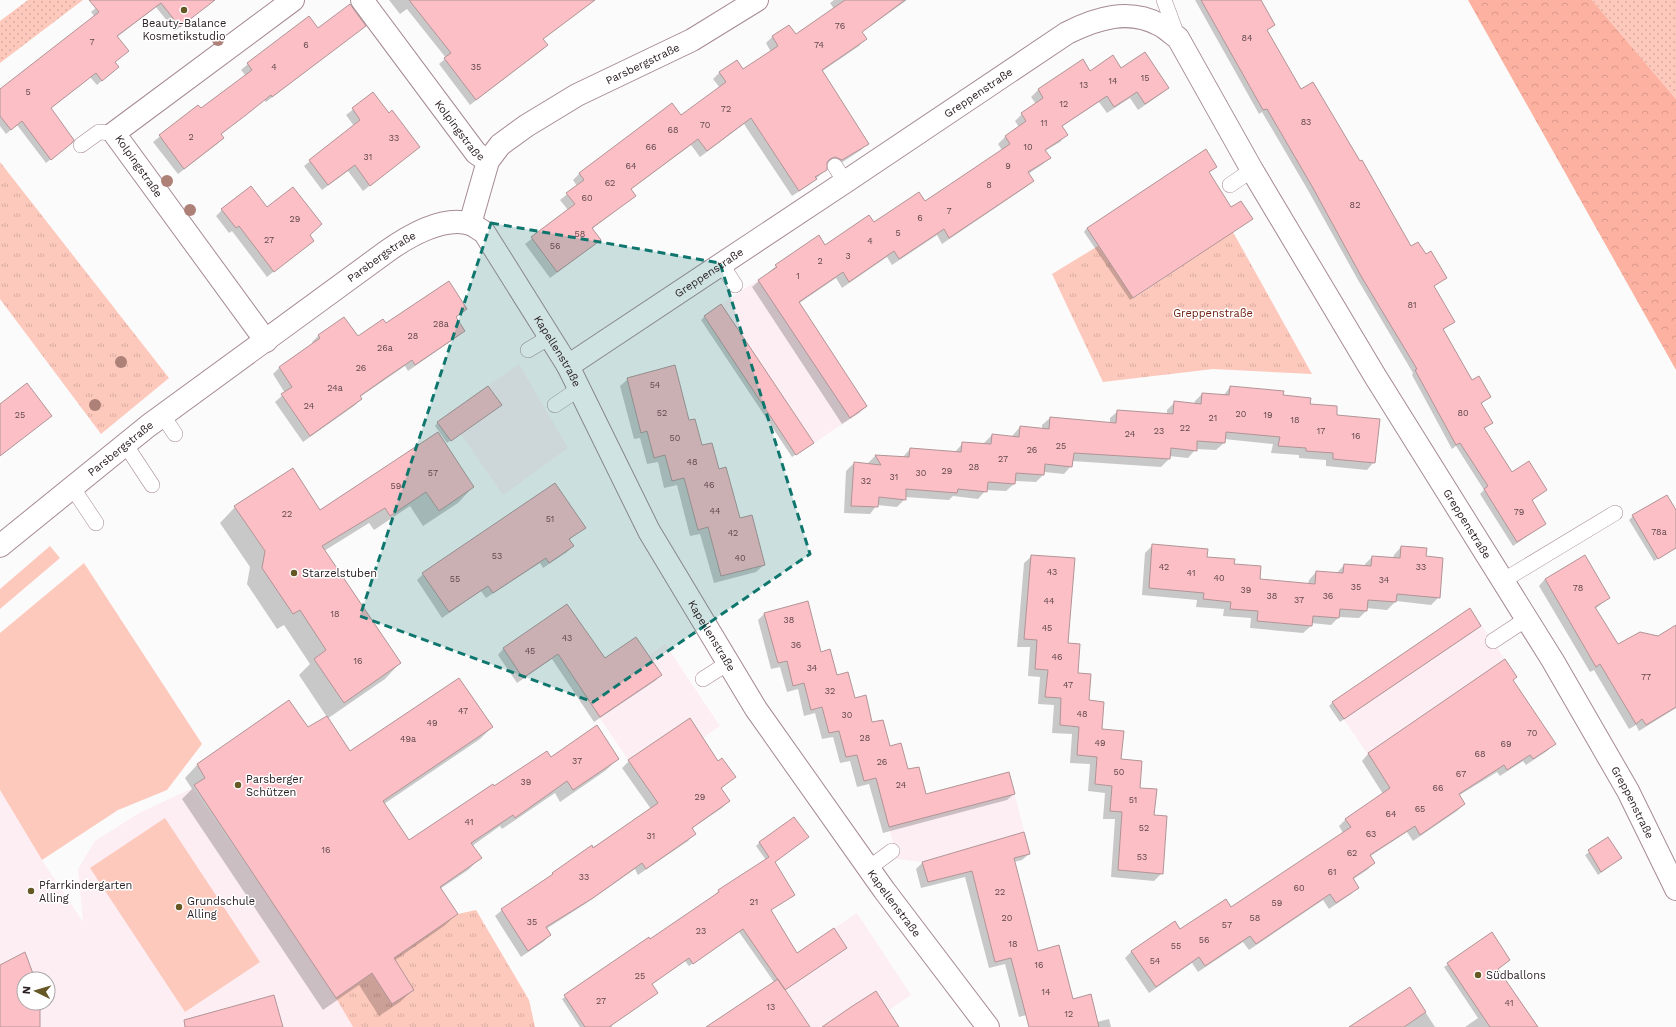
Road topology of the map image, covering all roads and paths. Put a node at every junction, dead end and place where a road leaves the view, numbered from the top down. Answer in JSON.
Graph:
{"nodes":[{"id":1,"x":293,"y":0,"type":"edge"},
{"id":2,"x":362,"y":0,"type":"edge"},
{"id":3,"x":757,"y":0,"type":"edge"},
{"id":4,"x":1164,"y":0,"type":"edge"},
{"id":5,"x":1178,"y":38,"type":"junction"},
{"id":6,"x":114,"y":133,"type":"junction"},
{"id":7,"x":81,"y":145,"type":"dead end"},
{"id":8,"x":488,"y":162,"type":"junction"},
{"id":9,"x":1252,"y":170,"type":"junction"},
{"id":10,"x":1230,"y":185,"type":"dead end"},
{"id":11,"x":470,"y":224,"type":"junction"},
{"id":12,"x":722,"y":265,"type":"junction"},
{"id":13,"x":735,"y":285,"type":"dead end"},
{"id":14,"x":550,"y":337,"type":"junction"},
{"id":15,"x":266,"y":341,"type":"junction"},
{"id":16,"x":528,"y":350,"type":"dead end"},
{"id":17,"x":568,"y":366,"type":"junction"},
{"id":18,"x":580,"y":388,"type":"junction"},
{"id":19,"x":555,"y":405,"type":"dead end"},
{"id":20,"x":163,"y":416,"type":"junction"},
{"id":21,"x":175,"y":434,"type":"dead end"},
{"id":22,"x":125,"y":444,"type":"junction"},
{"id":23,"x":152,"y":484,"type":"dead end"},
{"id":24,"x":72,"y":487,"type":"junction"},
{"id":25,"x":1615,"y":513,"type":"dead end"},
{"id":26,"x":96,"y":522,"type":"dead end"},
{"id":27,"x":0,"y":546,"type":"edge"},
{"id":28,"x":1504,"y":580,"type":"junction"},
{"id":29,"x":1528,"y":618,"type":"junction"},
{"id":30,"x":1493,"y":641,"type":"dead end"},
{"id":31,"x":728,"y":663,"type":"junction"},
{"id":32,"x":703,"y":679,"type":"dead end"},
{"id":33,"x":892,"y":851,"type":"dead end"},
{"id":34,"x":869,"y":868,"type":"junction"},
{"id":35,"x":1676,"y":888,"type":"edge"},
{"id":36,"x":988,"y":1027,"type":"edge"}],
"edges":[{"from":1,"to":6,"type":"street","name":"Kolpingstraße"},
{"from":2,"to":8,"type":"street","name":"Kolpingstraße"},
{"from":3,"to":8,"type":"street","name":"Parsbergstraße"},
{"from":4,"to":5,"type":"lane"},
{"from":5,"to":9,"type":"street","name":"Greppenstraße"},
{"from":5,"to":12,"type":"street","name":"Greppenstraße"},
{"from":6,"to":7,"type":"lane"},
{"from":6,"to":15,"type":"street","name":"Kolpingstraße"},
{"from":8,"to":11,"type":"street","name":"Parsbergstraße"},
{"from":9,"to":10,"type":"lane"},
{"from":9,"to":28,"type":"street","name":"Greppenstraße"},
{"from":11,"to":14,"type":"street","name":"Kapellenstraße"},
{"from":11,"to":15,"type":"street","name":"Parsbergstraße"},
{"from":12,"to":13,"type":"lane"},
{"from":12,"to":17,"type":"street","name":"Greppenstraße"},
{"from":14,"to":16,"type":"lane"},
{"from":14,"to":17,"type":"street","name":"Kapellenstraße"},
{"from":15,"to":20,"type":"street","name":"Parsbergstraße"},
{"from":17,"to":18,"type":"street","name":"Kapellenstraße"},
{"from":18,"to":19,"type":"lane"},
{"from":18,"to":31,"type":"street","name":"Kapellenstraße"},
{"from":20,"to":21,"type":"lane"},
{"from":20,"to":22,"type":"street","name":"Parsbergstraße"},
{"from":22,"to":23,"type":"lane"},
{"from":22,"to":24,"type":"street","name":"Parsbergstraße"},
{"from":24,"to":26,"type":"lane"},
{"from":24,"to":27,"type":"street","name":"Parsbergstraße"},
{"from":25,"to":28,"type":"lane"},
{"from":28,"to":29,"type":"street","name":"Greppenstraße"},
{"from":29,"to":30,"type":"lane"},
{"from":29,"to":35,"type":"street","name":"Greppenstraße"},
{"from":31,"to":32,"type":"lane"},
{"from":31,"to":34,"type":"street","name":"Kapellenstraße"},
{"from":33,"to":34,"type":"lane"},
{"from":34,"to":36,"type":"street","name":"Kapellenstraße"}]}
